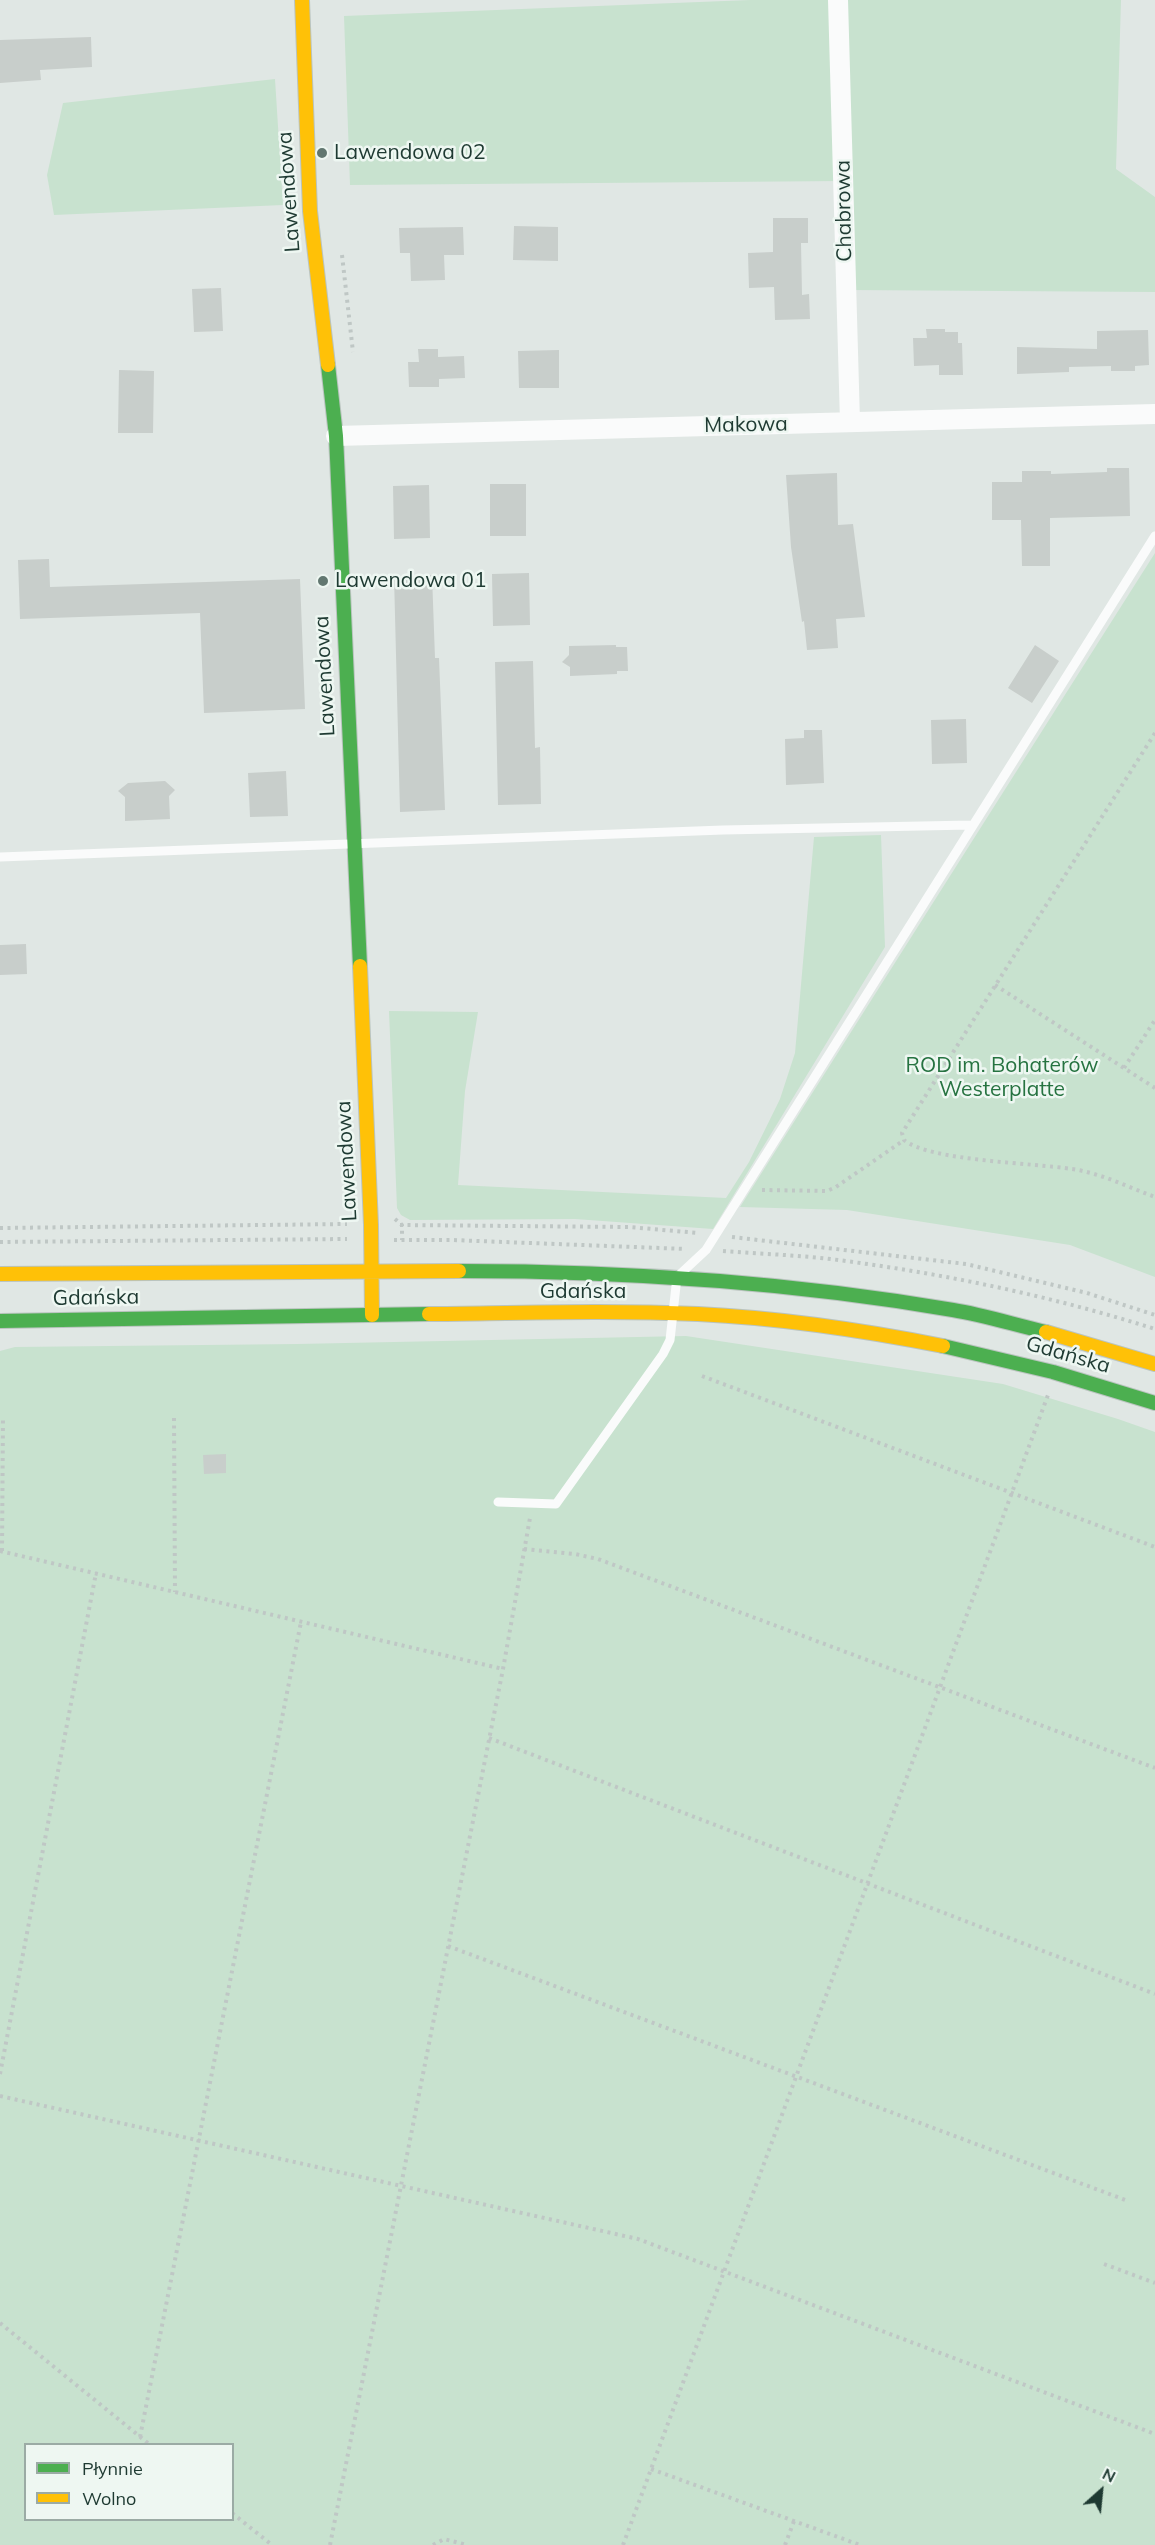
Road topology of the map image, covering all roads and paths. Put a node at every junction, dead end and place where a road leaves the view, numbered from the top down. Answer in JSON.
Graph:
{"nodes":[{"id":1,"x":302,"y":0,"type":"edge"},
{"id":2,"x":838,"y":0,"type":"edge"},
{"id":3,"x":1155,"y":414,"type":"edge"},
{"id":4,"x":850,"y":422,"type":"junction"},
{"id":5,"x":336,"y":436,"type":"junction"},
{"id":6,"x":1155,"y":536,"type":"edge"},
{"id":7,"x":1155,"y":733,"type":"edge"},
{"id":8,"x":971,"y":825,"type":"junction"},
{"id":9,"x":353,"y":845,"type":"junction"},
{"id":10,"x":0,"y":857,"type":"edge"},
{"id":11,"x":995,"y":985,"type":"junction"},
{"id":12,"x":1155,"y":1020,"type":"edge"},
{"id":13,"x":1124,"y":1068,"type":"junction"},
{"id":14,"x":1155,"y":1088,"type":"edge"},
{"id":15,"x":904,"y":1140,"type":"junction"},
{"id":16,"x":743,"y":1189,"type":"junction"},
{"id":17,"x":1155,"y":1197,"type":"edge"},
{"id":18,"x":370,"y":1225,"type":"junction"},
{"id":19,"x":0,"y":1228,"type":"edge"},
{"id":20,"x":714,"y":1235,"type":"junction"},
{"id":21,"x":706,"y":1250,"type":"junction"},
{"id":22,"x":372,"y":1270,"type":"junction"},
{"id":23,"x":0,"y":1274,"type":"edge"},
{"id":24,"x":677,"y":1277,"type":"junction"},
{"id":25,"x":673,"y":1313,"type":"junction"},
{"id":26,"x":372,"y":1315,"type":"junction"},
{"id":27,"x":1155,"y":1315,"type":"edge"},
{"id":28,"x":0,"y":1321,"type":"edge"},
{"id":29,"x":1155,"y":1329,"type":"edge"},
{"id":30,"x":1155,"y":1364,"type":"edge"},
{"id":31,"x":702,"y":1376,"type":"dead end"},
{"id":32,"x":1042,"y":1388,"type":"dead end"},
{"id":33,"x":1155,"y":1403,"type":"edge"},
{"id":34,"x":3,"y":1416,"type":"dead end"},
{"id":35,"x":174,"y":1418,"type":"dead end"},
{"id":36,"x":1012,"y":1493,"type":"junction"},
{"id":37,"x":498,"y":1502,"type":"dead end"},
{"id":38,"x":532,"y":1503,"type":"junction"},
{"id":39,"x":1155,"y":1547,"type":"edge"},
{"id":40,"x":524,"y":1549,"type":"junction"},
{"id":41,"x":1,"y":1551,"type":"edge"},
{"id":42,"x":96,"y":1574,"type":"junction"},
{"id":43,"x":175,"y":1592,"type":"junction"},
{"id":44,"x":301,"y":1622,"type":"junction"},
{"id":45,"x":503,"y":1669,"type":"junction"},
{"id":46,"x":940,"y":1688,"type":"junction"},
{"id":47,"x":489,"y":1738,"type":"junction"},
{"id":48,"x":1155,"y":1768,"type":"edge"},
{"id":49,"x":868,"y":1883,"type":"junction"},
{"id":50,"x":448,"y":1946,"type":"junction"},
{"id":51,"x":1155,"y":1994,"type":"edge"},
{"id":52,"x":0,"y":2074,"type":"edge"},
{"id":53,"x":796,"y":2077,"type":"junction"},
{"id":54,"x":0,"y":2096,"type":"edge"},
{"id":55,"x":198,"y":2140,"type":"junction"},
{"id":56,"x":401,"y":2186,"type":"junction"},
{"id":57,"x":1128,"y":2202,"type":"dead end"},
{"id":58,"x":1104,"y":2264,"type":"dead end"},
{"id":59,"x":724,"y":2271,"type":"junction"},
{"id":60,"x":1155,"y":2283,"type":"edge"},
{"id":61,"x":0,"y":2323,"type":"edge"},
{"id":62,"x":1155,"y":2434,"type":"edge"},
{"id":63,"x":140,"y":2437,"type":"junction"},
{"id":64,"x":147,"y":2443,"type":"edge"},
{"id":65,"x":651,"y":2469,"type":"junction"},
{"id":66,"x":234,"y":2515,"type":"edge"},
{"id":67,"x":794,"y":2521,"type":"junction"},
{"id":68,"x":272,"y":2545,"type":"edge"},
{"id":69,"x":330,"y":2545,"type":"edge"},
{"id":70,"x":434,"y":2545,"type":"edge"},
{"id":71,"x":467,"y":2545,"type":"edge"},
{"id":72,"x":623,"y":2545,"type":"edge"},
{"id":73,"x":785,"y":2545,"type":"edge"},
{"id":74,"x":860,"y":2545,"type":"edge"}],
"edges":[{"from":1,"to":5,"type":"main road","name":"Lawendowa"},
{"from":2,"to":4,"type":"street","name":"Chabrowa"},
{"from":3,"to":4,"type":"street","name":"Makowa"},
{"from":4,"to":5,"type":"street","name":"Makowa"},
{"from":5,"to":9,"type":"main road","name":"Lawendowa"},
{"from":6,"to":8,"type":"lane"},
{"from":7,"to":11,"type":"path"},
{"from":8,"to":9,"type":"lane"},
{"from":8,"to":16,"type":"lane"},
{"from":9,"to":10,"type":"lane"},
{"from":9,"to":18,"type":"main road","name":"Lawendowa"},
{"from":11,"to":13,"type":"path"},
{"from":11,"to":15,"type":"path"},
{"from":12,"to":13,"type":"path"},
{"from":13,"to":14,"type":"path"},
{"from":15,"to":16,"type":"path"},
{"from":15,"to":17,"type":"path"},
{"from":16,"to":20,"type":"lane"},
{"from":18,"to":19,"type":"path"},
{"from":18,"to":20,"type":"path"},
{"from":18,"to":22,"type":"main road","name":"Lawendowa"},
{"from":20,"to":21,"type":"lane"},
{"from":20,"to":27,"type":"path"},
{"from":21,"to":24,"type":"lane"},
{"from":21,"to":29,"type":"path"},
{"from":22,"to":23,"type":"main road","name":"Gdańska"},
{"from":22,"to":24,"type":"main road","name":"Gdańska"},
{"from":22,"to":26,"type":"main road","name":"Lawendowa"},
{"from":24,"to":25,"type":"lane"},
{"from":24,"to":30,"type":"main road","name":"Gdańska"},
{"from":25,"to":26,"type":"main road","name":"Gdańska"},
{"from":25,"to":33,"type":"main road","name":"Gdańska"},
{"from":25,"to":38,"type":"lane"},
{"from":26,"to":28,"type":"main road","name":"Gdańska"},
{"from":31,"to":36,"type":"path"},
{"from":32,"to":36,"type":"path"},
{"from":34,"to":41,"type":"path"},
{"from":35,"to":43,"type":"path"},
{"from":36,"to":39,"type":"path"},
{"from":36,"to":46,"type":"path"},
{"from":37,"to":38,"type":"lane"},
{"from":38,"to":40,"type":"path"},
{"from":40,"to":45,"type":"path"},
{"from":40,"to":46,"type":"path"},
{"from":41,"to":42,"type":"path"},
{"from":42,"to":43,"type":"path"},
{"from":42,"to":52,"type":"path"},
{"from":43,"to":44,"type":"path"},
{"from":44,"to":45,"type":"path"},
{"from":44,"to":55,"type":"path"},
{"from":45,"to":47,"type":"path"},
{"from":46,"to":48,"type":"path"},
{"from":46,"to":49,"type":"path"},
{"from":47,"to":49,"type":"path"},
{"from":47,"to":50,"type":"path"},
{"from":49,"to":51,"type":"path"},
{"from":49,"to":53,"type":"path"},
{"from":50,"to":53,"type":"path"},
{"from":50,"to":56,"type":"path"},
{"from":53,"to":57,"type":"path"},
{"from":53,"to":59,"type":"path"},
{"from":54,"to":55,"type":"path"},
{"from":55,"to":56,"type":"path"},
{"from":55,"to":63,"type":"path"},
{"from":56,"to":59,"type":"path"},
{"from":56,"to":69,"type":"path"},
{"from":58,"to":60,"type":"path"},
{"from":59,"to":62,"type":"path"},
{"from":59,"to":65,"type":"path"},
{"from":61,"to":63,"type":"path"},
{"from":63,"to":64,"type":"path"},
{"from":65,"to":67,"type":"path"},
{"from":65,"to":72,"type":"path"},
{"from":66,"to":68,"type":"path"},
{"from":67,"to":73,"type":"path"},
{"from":67,"to":74,"type":"path"},
{"from":70,"to":71,"type":"path"}]}
